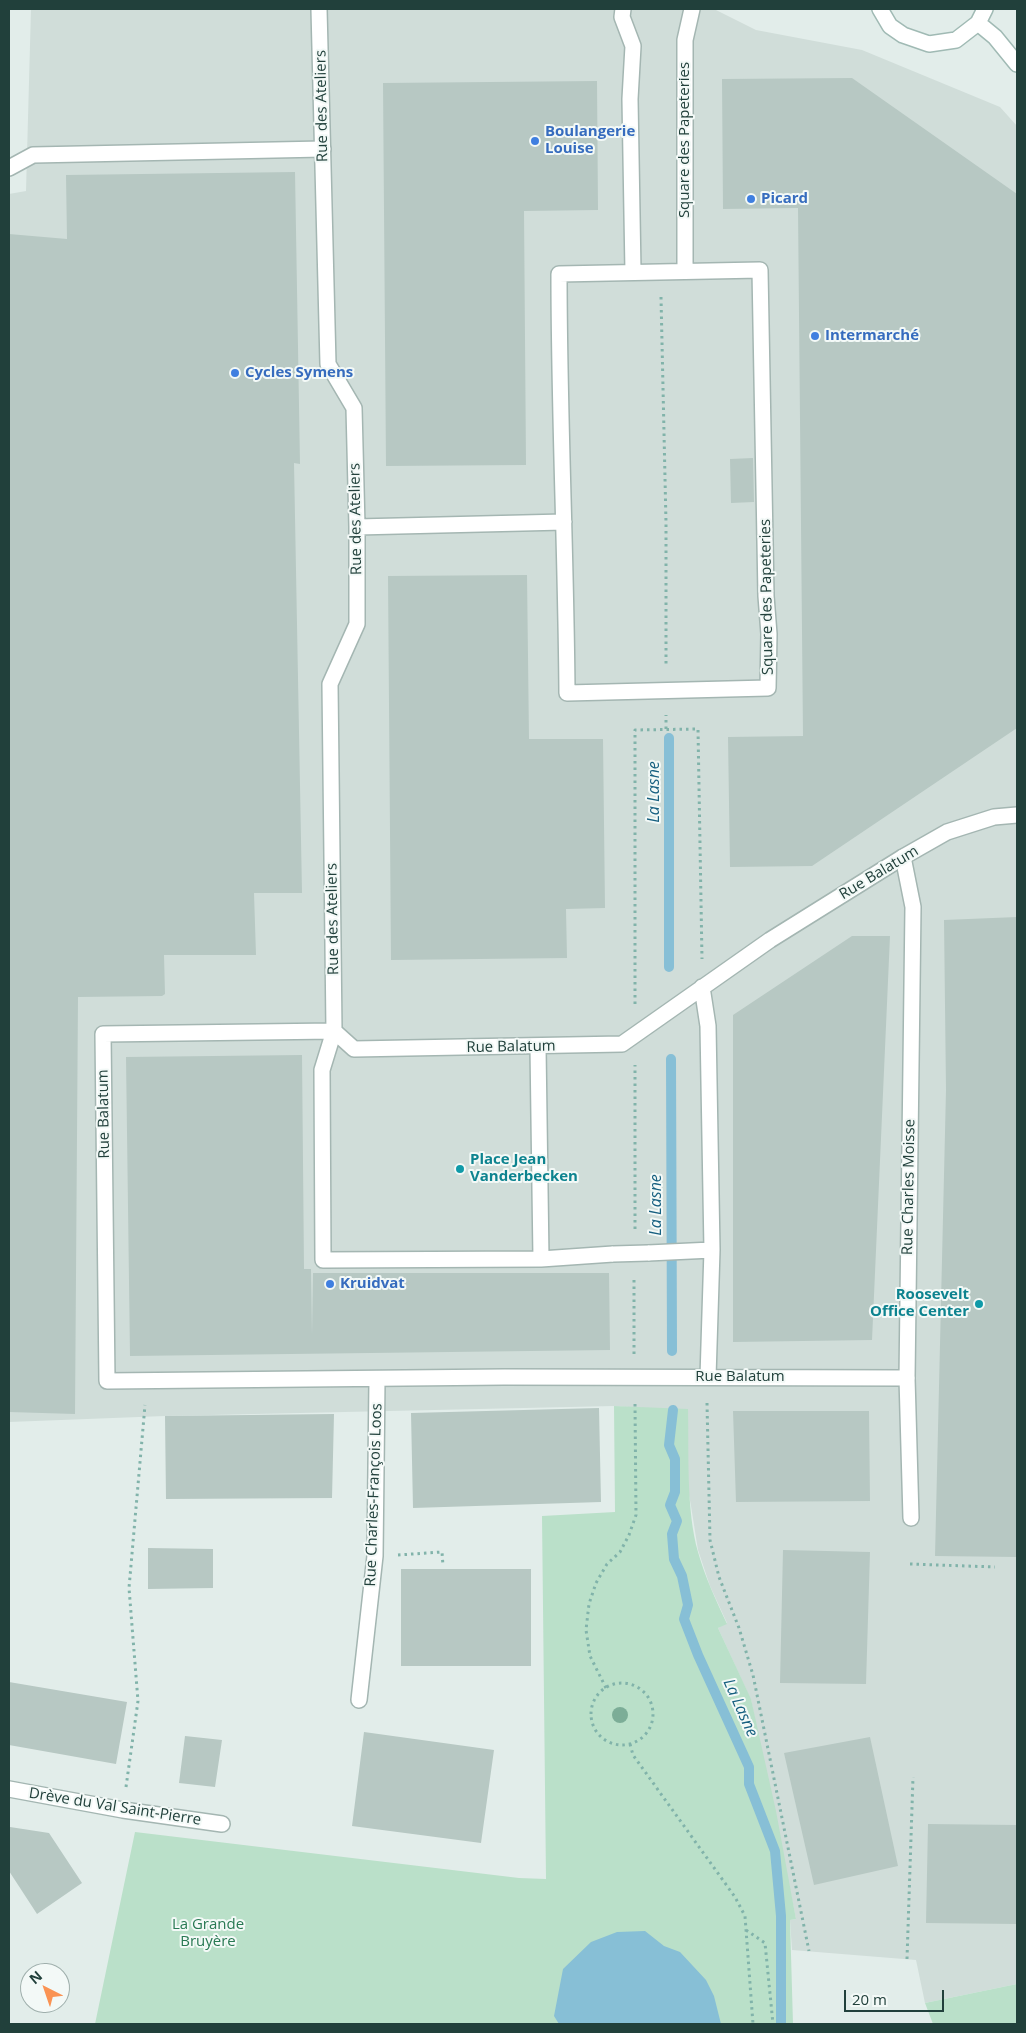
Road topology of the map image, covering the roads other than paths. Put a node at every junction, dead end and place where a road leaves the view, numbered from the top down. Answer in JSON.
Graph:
{"nodes":[{"id":1,"x":319,"y":9,"type":"edge"},
{"id":2,"x":623,"y":9,"type":"edge"},
{"id":3,"x":692,"y":9,"type":"edge"},
{"id":4,"x":880,"y":9,"type":"edge"},
{"id":5,"x":985,"y":9,"type":"edge"},
{"id":6,"x":978,"y":23,"type":"junction"},
{"id":7,"x":1017,"y":64,"type":"edge"},
{"id":8,"x":323,"y":149,"type":"junction"},
{"id":9,"x":9,"y":168,"type":"edge"},
{"id":10,"x":685,"y":271,"type":"junction"},
{"id":11,"x":634,"y":272,"type":"junction"},
{"id":12,"x":564,"y":522,"type":"junction"},
{"id":13,"x":357,"y":528,"type":"junction"},
{"id":14,"x":1017,"y":815,"type":"edge"},
{"id":15,"x":903,"y":857,"type":"junction"},
{"id":16,"x":702,"y":987,"type":"junction"},
{"id":17,"x":334,"y":1031,"type":"junction"},
{"id":18,"x":538,"y":1046,"type":"junction"},
{"id":19,"x":712,"y":1250,"type":"junction"},
{"id":20,"x":541,"y":1259,"type":"junction"},
{"id":21,"x":708,"y":1377,"type":"junction"},
{"id":22,"x":907,"y":1378,"type":"junction"},
{"id":23,"x":377,"y":1380,"type":"junction"},
{"id":24,"x":911,"y":1518,"type":"dead end"},
{"id":25,"x":359,"y":1700,"type":"dead end"},
{"id":26,"x":9,"y":1789,"type":"edge"},
{"id":27,"x":222,"y":1824,"type":"dead end"}],
"edges":[{"from":1,"to":8,"type":"street","name":"Rue des Ateliers"},
{"from":2,"to":11,"type":"street"},
{"from":3,"to":10,"type":"street","name":"Square des Papeteries"},
{"from":4,"to":6,"type":"street"},
{"from":5,"to":6,"type":"street"},
{"from":6,"to":7,"type":"street"},
{"from":8,"to":9,"type":"street"},
{"from":8,"to":13,"type":"street","name":"Rue des Ateliers"},
{"from":10,"to":11,"type":"street","name":"Square des Papeteries"},
{"from":10,"to":12,"type":"street","name":"Square des Papeteries"},
{"from":11,"to":12,"type":"street","name":"Square des Papeteries"},
{"from":12,"to":13,"type":"street"},
{"from":13,"to":17,"type":"street","name":"Rue des Ateliers"},
{"from":14,"to":15,"type":"street","name":"Rue Balatum"},
{"from":15,"to":16,"type":"street","name":"Rue Balatum"},
{"from":15,"to":22,"type":"street","name":"Rue Charles Moisse"},
{"from":16,"to":18,"type":"street","name":"Rue Balatum"},
{"from":16,"to":19,"type":"street"},
{"from":17,"to":18,"type":"street","name":"Rue Balatum"},
{"from":17,"to":20,"type":"street"},
{"from":17,"to":23,"type":"street","name":"Rue Balatum"},
{"from":18,"to":20,"type":"street"},
{"from":19,"to":20,"type":"street","bridge":true},
{"from":19,"to":21,"type":"street"},
{"from":21,"to":22,"type":"street","name":"Rue Balatum"},
{"from":21,"to":23,"type":"street","name":"Rue Balatum"},
{"from":22,"to":24,"type":"street","name":"Rue Charles Moisse"},
{"from":23,"to":25,"type":"street","name":"Rue Charles-François Loos"},
{"from":26,"to":27,"type":"street","name":"Drève du Val Saint-Pierre"}]}
